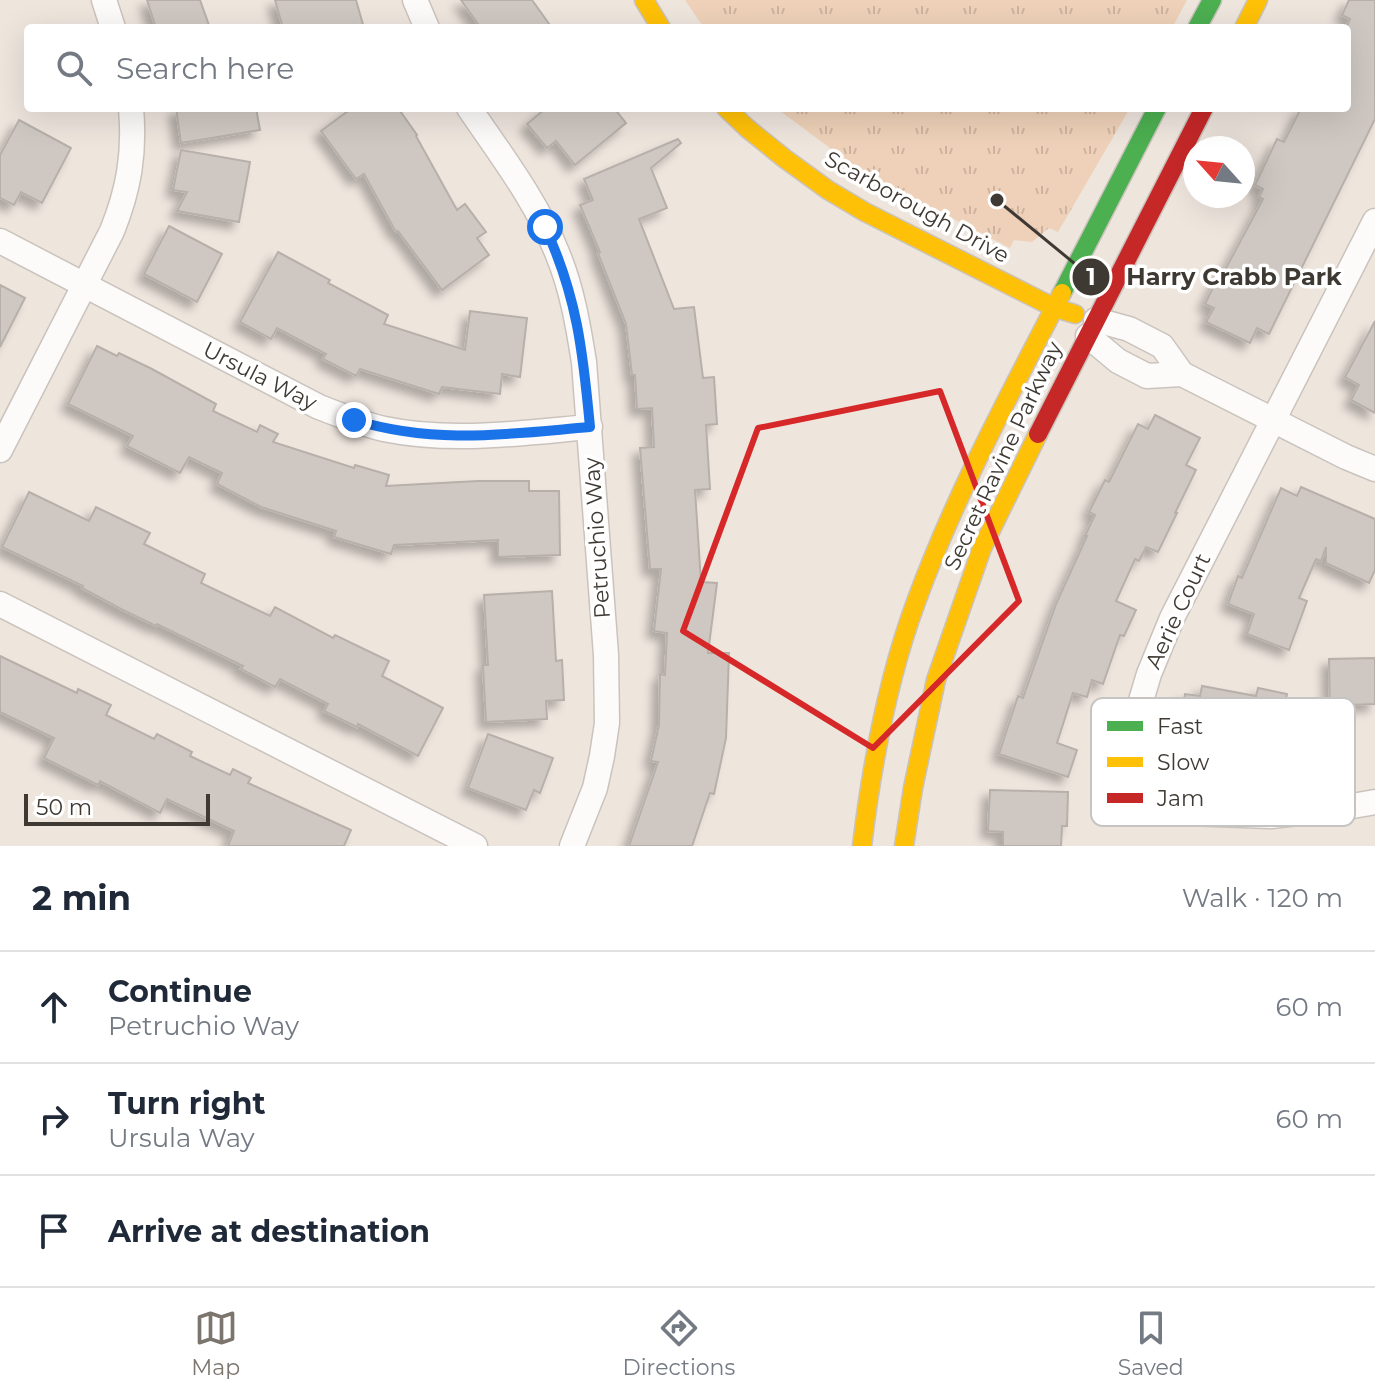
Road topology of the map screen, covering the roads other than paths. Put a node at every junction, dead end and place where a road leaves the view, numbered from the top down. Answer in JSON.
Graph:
{"nodes":[{"id":1,"x":104,"y":0,"type":"edge"},
{"id":2,"x":415,"y":0,"type":"edge"},
{"id":3,"x":644,"y":0,"type":"edge"},
{"id":4,"x":1212,"y":0,"type":"edge"},
{"id":5,"x":1258,"y":0,"type":"edge"},
{"id":6,"x":112,"y":24,"type":"edge"},
{"id":7,"x":425,"y":24,"type":"edge"},
{"id":8,"x":659,"y":24,"type":"edge"},
{"id":9,"x":1199,"y":24,"type":"edge"},
{"id":10,"x":1246,"y":24,"type":"edge"},
{"id":11,"x":131,"y":112,"type":"edge"},
{"id":12,"x":472,"y":112,"type":"edge"},
{"id":13,"x":730,"y":112,"type":"edge"},
{"id":14,"x":1155,"y":112,"type":"edge"},
{"id":15,"x":1202,"y":112,"type":"edge"},
{"id":16,"x":1375,"y":221,"type":"edge"},
{"id":17,"x":0,"y":241,"type":"edge"},
{"id":18,"x":85,"y":285,"type":"junction"},
{"id":19,"x":1055,"y":308,"type":"junction"},
{"id":20,"x":1092,"y":328,"type":"junction"},
{"id":21,"x":1182,"y":374,"type":"junction"},
{"id":22,"x":1273,"y":420,"type":"junction"},
{"id":23,"x":590,"y":427,"type":"junction"},
{"id":24,"x":0,"y":450,"type":"edge"},
{"id":25,"x":1375,"y":469,"type":"edge"},
{"id":26,"x":0,"y":604,"type":"edge"},
{"id":27,"x":1141,"y":698,"type":"edge"},
{"id":28,"x":1375,"y":802,"type":"edge"},
{"id":29,"x":1355,"y":805,"type":"edge"},
{"id":30,"x":475,"y":846,"type":"edge"},
{"id":31,"x":572,"y":846,"type":"edge"},
{"id":32,"x":862,"y":846,"type":"edge"},
{"id":33,"x":904,"y":846,"type":"edge"}],
"edges":[{"from":1,"to":6,"type":"street"},
{"from":2,"to":7,"type":"street"},
{"from":3,"to":8,"type":"main road"},
{"from":4,"to":9,"type":"main road"},
{"from":5,"to":10,"type":"main road"},
{"from":11,"to":18,"type":"street"},
{"from":12,"to":23,"type":"street","name":"Petruchio Way"},
{"from":13,"to":19,"type":"main road","name":"Scarborough Drive"},
{"from":14,"to":19,"type":"main road","name":"Secret Ravine Parkway"},
{"from":15,"to":20,"type":"main road","name":"Secret Ravine Parkway"},
{"from":16,"to":22,"type":"street","name":"Aerie Court"},
{"from":17,"to":18,"type":"street","name":"Ursula Way"},
{"from":18,"to":23,"type":"street","name":"Ursula Way"},
{"from":18,"to":24,"type":"street"},
{"from":19,"to":20,"type":"main road","name":"Scarborough Drive"},
{"from":19,"to":32,"type":"main road","name":"Secret Ravine Parkway"},
{"from":20,"to":21,"type":"street"},
{"from":20,"to":21,"type":"street"},
{"from":20,"to":33,"type":"main road","name":"Secret Ravine Parkway"},
{"from":21,"to":22,"type":"street"},
{"from":22,"to":25,"type":"street"},
{"from":22,"to":27,"type":"street","name":"Aerie Court"},
{"from":23,"to":31,"type":"street","name":"Petruchio Way"},
{"from":26,"to":30,"type":"street"},
{"from":28,"to":29,"type":"street","name":"Aerie Court"}]}
